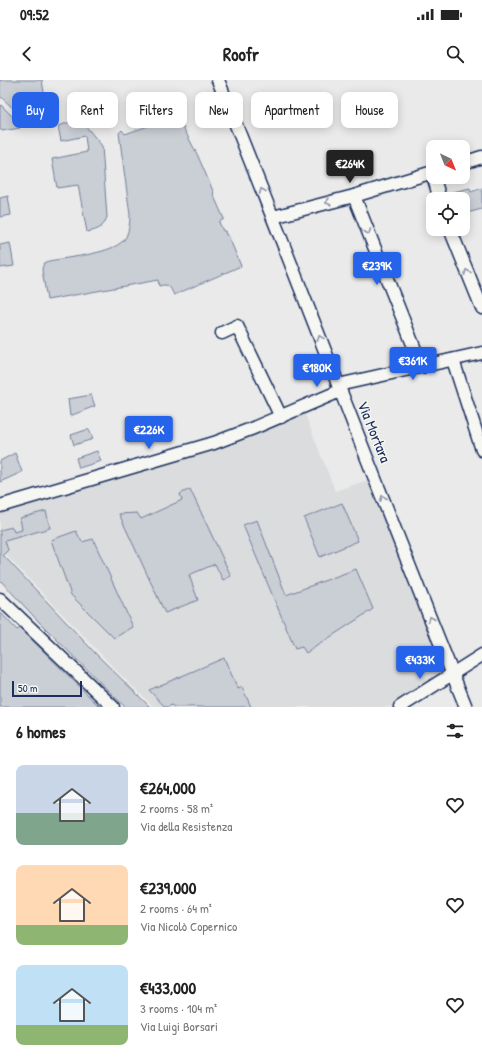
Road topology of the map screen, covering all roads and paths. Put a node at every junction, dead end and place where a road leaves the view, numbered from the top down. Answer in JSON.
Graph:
{"nodes":[{"id":1,"x":218,"y":80,"type":"edge"},
{"id":2,"x":482,"y":157,"type":"edge"},
{"id":3,"x":470,"y":161,"type":"edge"},
{"id":4,"x":426,"y":174,"type":"edge"},
{"id":5,"x":354,"y":196,"type":"junction"},
{"id":6,"x":273,"y":217,"type":"junction"},
{"id":7,"x":453,"y":236,"type":"edge"},
{"id":8,"x":482,"y":308,"type":"edge"},
{"id":9,"x":222,"y":333,"type":"dead end"},
{"id":10,"x":482,"y":353,"type":"edge"},
{"id":11,"x":453,"y":360,"type":"junction"},
{"id":12,"x":422,"y":367,"type":"junction"},
{"id":13,"x":339,"y":388,"type":"junction"},
{"id":14,"x":281,"y":417,"type":"junction"},
{"id":15,"x":482,"y":450,"type":"edge"},
{"id":16,"x":0,"y":506,"type":"edge"},
{"id":17,"x":0,"y":589,"type":"edge"},
{"id":18,"x":0,"y":599,"type":"edge"},
{"id":19,"x":15,"y":613,"type":"junction"},
{"id":20,"x":482,"y":654,"type":"edge"},
{"id":21,"x":452,"y":674,"type":"junction"},
{"id":22,"x":113,"y":707,"type":"edge"},
{"id":23,"x":400,"y":707,"type":"edge"},
{"id":24,"x":466,"y":707,"type":"edge"}],
"edges":[{"from":6,"to":1,"type":"street","name":"Via Mortara","one_way":true},
{"from":2,"to":3,"type":"street"},
{"from":4,"to":5,"type":"street"},
{"from":5,"to":6,"type":"street","one_way":true},
{"from":5,"to":12,"type":"street","one_way":true},
{"from":13,"to":6,"type":"street","name":"Via Mortara","one_way":true},
{"from":8,"to":7,"type":"street","one_way":true},
{"from":9,"to":14,"type":"street"},
{"from":10,"to":11,"type":"street"},
{"from":11,"to":12,"type":"street"},
{"from":11,"to":15,"type":"street"},
{"from":12,"to":13,"type":"street"},
{"from":13,"to":14,"type":"street"},
{"from":21,"to":13,"type":"street","name":"Via Mortara","one_way":true},
{"from":14,"to":16,"type":"street"},
{"from":17,"to":19,"type":"street"},
{"from":18,"to":19,"type":"street"},
{"from":19,"to":22,"type":"street"},
{"from":20,"to":21,"type":"street"},
{"from":21,"to":23,"type":"street"},
{"from":21,"to":24,"type":"street","name":"Via Mortara"}]}
